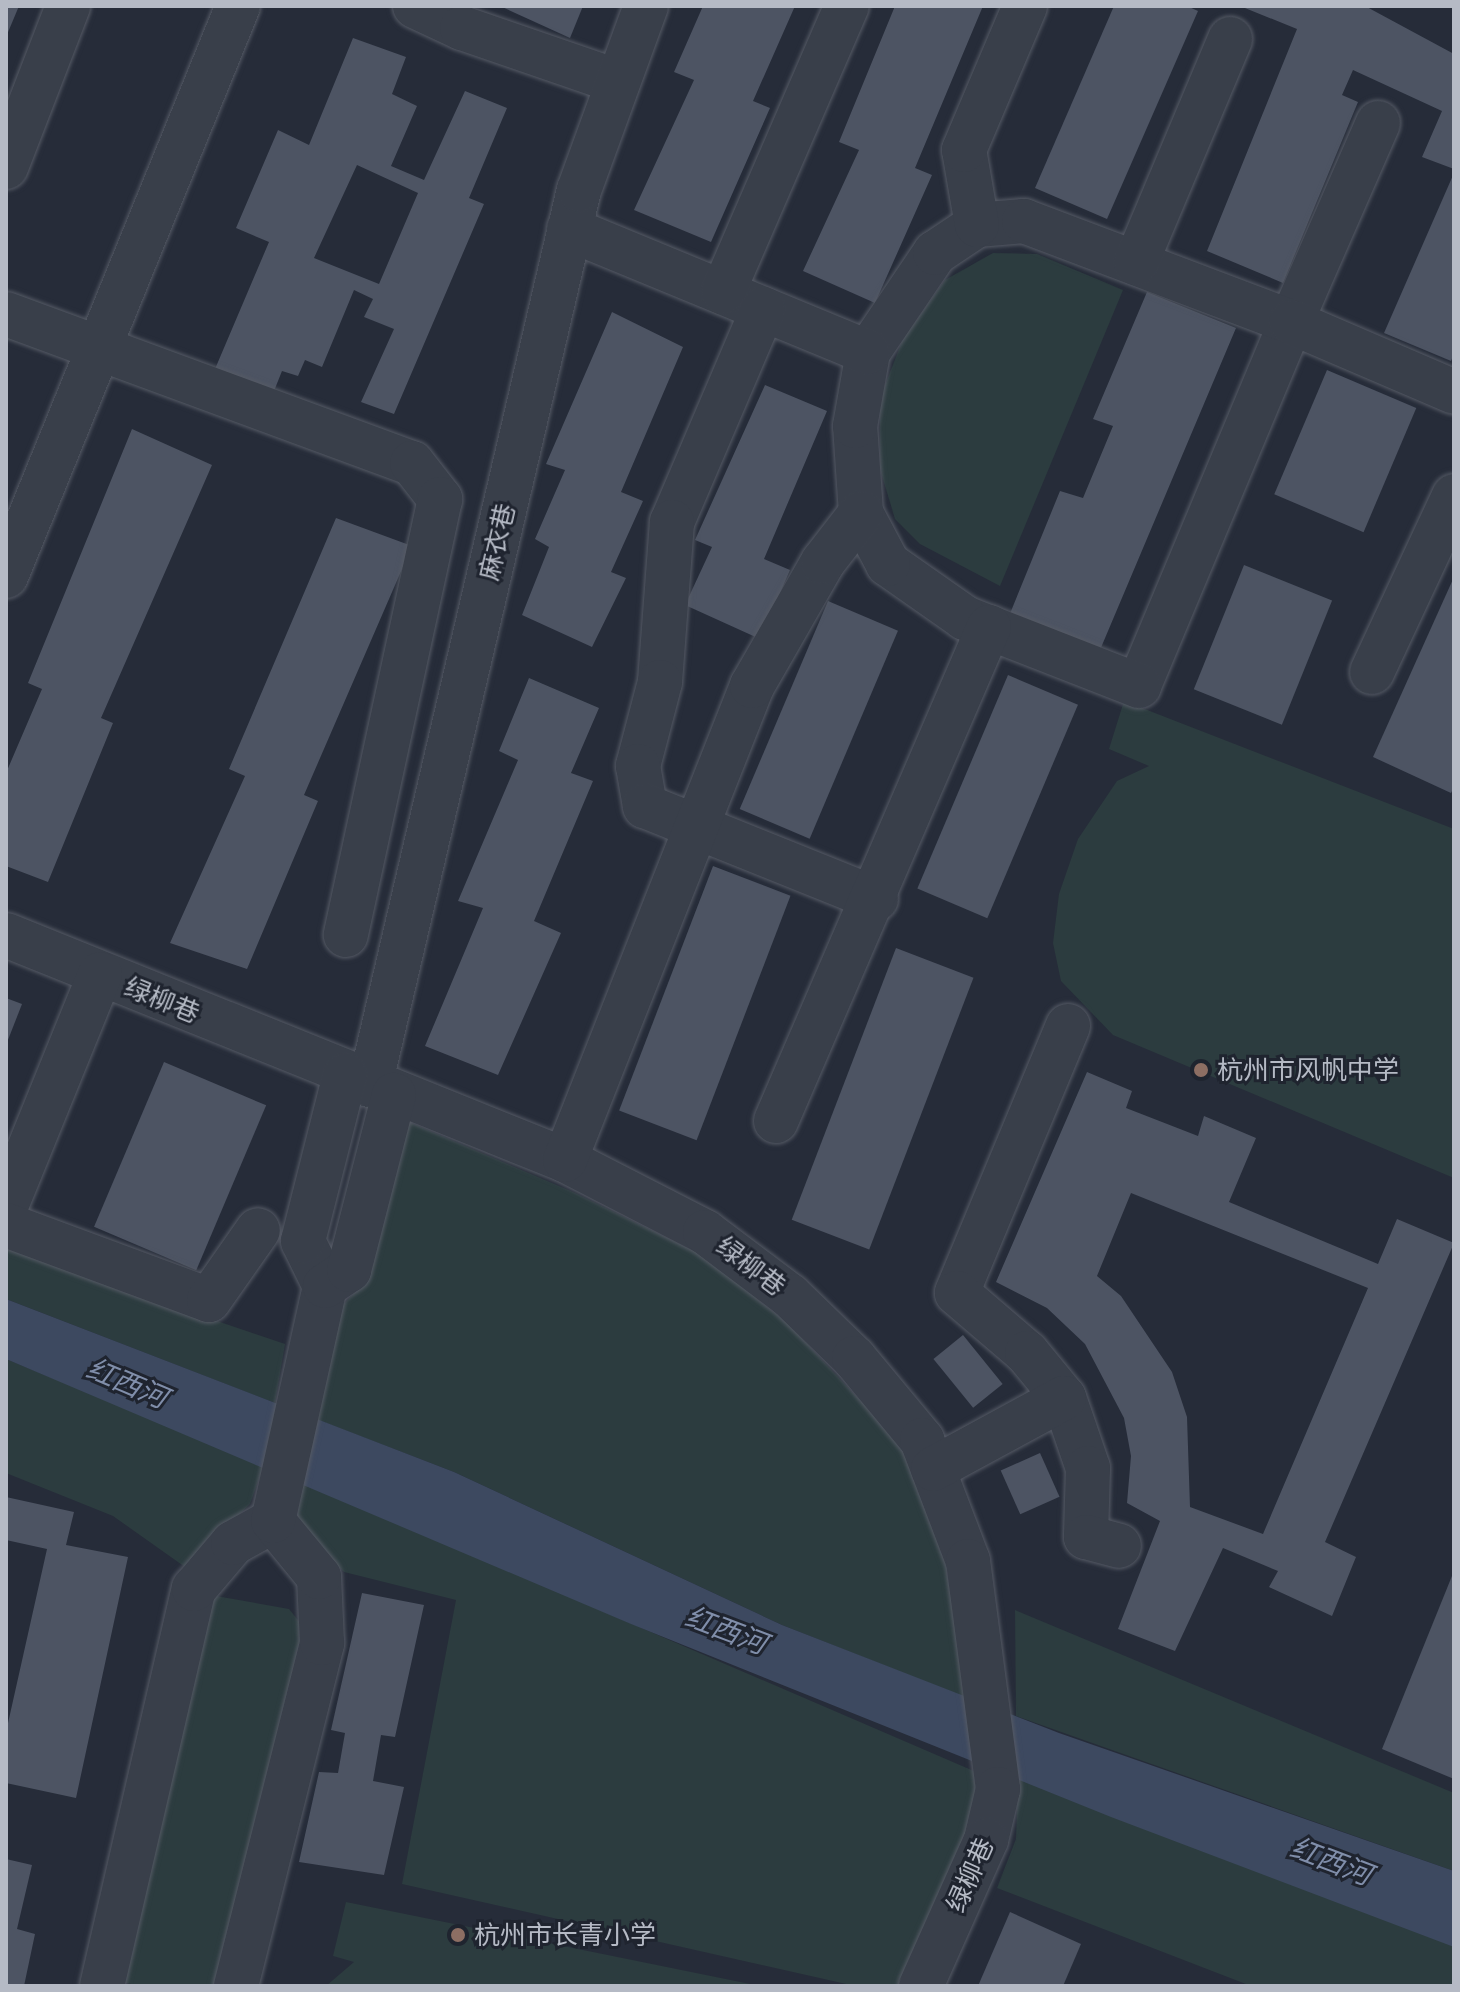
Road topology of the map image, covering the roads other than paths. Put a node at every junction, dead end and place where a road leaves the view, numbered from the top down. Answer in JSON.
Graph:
{"nodes":[{"id":1,"x":68,"y":6,"type":"edge"},
{"id":2,"x":238,"y":6,"type":"edge"},
{"id":3,"x":415,"y":6,"type":"edge"},
{"id":4,"x":646,"y":6,"type":"edge"},
{"id":5,"x":847,"y":6,"type":"edge"},
{"id":6,"x":1025,"y":6,"type":"edge"},
{"id":7,"x":1230,"y":39,"type":"dead end"},
{"id":8,"x":616,"y":81,"type":"junction"},
{"id":9,"x":1378,"y":123,"type":"dead end"},
{"id":10,"x":6,"y":167,"type":"edge"},
{"id":11,"x":977,"y":225,"type":"junction"},
{"id":12,"x":569,"y":229,"type":"junction"},
{"id":13,"x":1136,"y":263,"type":"junction"},
{"id":14,"x":723,"y":292,"type":"junction"},
{"id":15,"x":763,"y":309,"type":"junction"},
{"id":16,"x":6,"y":314,"type":"edge"},
{"id":17,"x":1291,"y":322,"type":"junction"},
{"id":18,"x":100,"y":349,"type":"junction"},
{"id":19,"x":868,"y":352,"type":"junction"},
{"id":20,"x":1454,"y":392,"type":"edge"},
{"id":21,"x":1454,"y":496,"type":"edge"},
{"id":22,"x":861,"y":513,"type":"junction"},
{"id":23,"x":6,"y":576,"type":"edge"},
{"id":24,"x":989,"y":627,"type":"junction"},
{"id":25,"x":1372,"y":672,"type":"dead end"},
{"id":26,"x":695,"y":830,"type":"junction"},
{"id":27,"x":876,"y":899,"type":"junction"},
{"id":28,"x":6,"y":935,"type":"edge"},
{"id":29,"x":346,"y":935,"type":"dead end"},
{"id":30,"x":100,"y":974,"type":"junction"},
{"id":31,"x":1068,"y":1026,"type":"dead end"},
{"id":32,"x":370,"y":1085,"type":"junction"},
{"id":33,"x":776,"y":1121,"type":"dead end"},
{"id":34,"x":565,"y":1160,"type":"junction"},
{"id":35,"x":6,"y":1206,"type":"edge"},
{"id":36,"x":6,"y":1225,"type":"edge"},
{"id":37,"x":258,"y":1230,"type":"dead end"},
{"id":38,"x":1064,"y":1398,"type":"junction"},
{"id":39,"x":933,"y":1469,"type":"junction"},
{"id":40,"x":277,"y":1500,"type":"junction"},
{"id":41,"x":1119,"y":1546,"type":"dead end"},
{"id":42,"x":102,"y":1986,"type":"edge"},
{"id":43,"x":236,"y":1986,"type":"edge"},
{"id":44,"x":921,"y":1986,"type":"edge"}],
"edges":[{"from":1,"to":10,"type":"street"},
{"from":2,"to":18,"type":"street"},
{"from":3,"to":8,"type":"street"},
{"from":4,"to":8,"type":"street","name":"麻衣巷"},
{"from":5,"to":14,"type":"street"},
{"from":6,"to":11,"type":"street"},
{"from":7,"to":13,"type":"street"},
{"from":8,"to":12,"type":"street","name":"麻衣巷"},
{"from":9,"to":17,"type":"street"},
{"from":11,"to":13,"type":"street"},
{"from":11,"to":19,"type":"street"},
{"from":12,"to":14,"type":"street"},
{"from":12,"to":32,"type":"street","name":"麻衣巷"},
{"from":13,"to":17,"type":"street"},
{"from":14,"to":15,"type":"street"},
{"from":15,"to":19,"type":"street"},
{"from":15,"to":26,"type":"street"},
{"from":16,"to":18,"type":"street"},
{"from":17,"to":20,"type":"street"},
{"from":17,"to":24,"type":"street"},
{"from":18,"to":23,"type":"street"},
{"from":18,"to":29,"type":"street"},
{"from":19,"to":22,"type":"street"},
{"from":21,"to":25,"type":"street"},
{"from":22,"to":24,"type":"street"},
{"from":22,"to":26,"type":"street"},
{"from":24,"to":27,"type":"street"},
{"from":26,"to":27,"type":"street"},
{"from":26,"to":34,"type":"street"},
{"from":27,"to":33,"type":"street"},
{"from":28,"to":30,"type":"street","name":"绿柳巷"},
{"from":30,"to":32,"type":"street","name":"绿柳巷"},
{"from":30,"to":35,"type":"street"},
{"from":31,"to":38,"type":"street"},
{"from":32,"to":34,"type":"street","name":"绿柳巷"},
{"from":32,"to":40,"type":"street","name":"麻衣巷"},
{"from":34,"to":39,"type":"street","name":"绿柳巷"},
{"from":36,"to":37,"type":"street"},
{"from":38,"to":39,"type":"street"},
{"from":38,"to":41,"type":"street"},
{"from":39,"to":44,"type":"street","name":"绿柳巷"},
{"from":40,"to":42,"type":"street"},
{"from":40,"to":43,"type":"street"}]}
